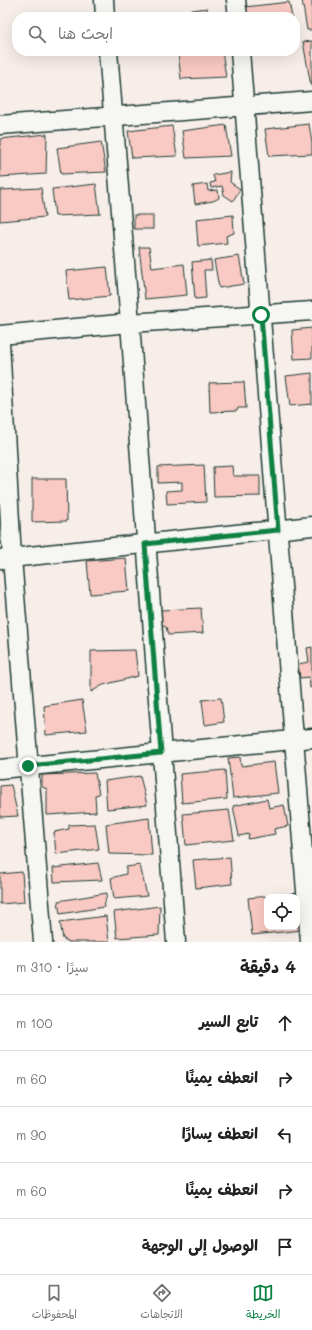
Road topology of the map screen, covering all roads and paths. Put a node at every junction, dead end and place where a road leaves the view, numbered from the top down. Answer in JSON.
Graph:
{"nodes":[{"id":1,"x":104,"y":0,"type":"edge"},
{"id":2,"x":236,"y":0,"type":"edge"},
{"id":3,"x":105,"y":12,"type":"edge"},
{"id":4,"x":237,"y":12,"type":"edge"},
{"id":5,"x":108,"y":56,"type":"edge"},
{"id":6,"x":240,"y":56,"type":"edge"},
{"id":7,"x":312,"y":100,"type":"edge"},
{"id":8,"x":245,"y":106,"type":"junction"},
{"id":9,"x":113,"y":116,"type":"junction"},
{"id":10,"x":0,"y":125,"type":"edge"},
{"id":11,"x":312,"y":311,"type":"edge"},
{"id":12,"x":261,"y":315,"type":"junction"},
{"id":13,"x":130,"y":323,"type":"junction"},
{"id":14,"x":0,"y":335,"type":"edge"},
{"id":15,"x":0,"y":342,"type":"edge"},
{"id":16,"x":312,"y":526,"type":"edge"},
{"id":17,"x":278,"y":530,"type":"junction"},
{"id":18,"x":145,"y":544,"type":"junction"},
{"id":19,"x":6,"y":559,"type":"edge"},
{"id":20,"x":312,"y":738,"type":"edge"},
{"id":21,"x":294,"y":740,"type":"junction"},
{"id":22,"x":161,"y":753,"type":"junction"},
{"id":23,"x":28,"y":766,"type":"junction"},
{"id":24,"x":0,"y":769,"type":"edge"},
{"id":25,"x":43,"y":942,"type":"edge"},
{"id":26,"x":176,"y":942,"type":"edge"},
{"id":27,"x":310,"y":942,"type":"edge"}],
"edges":[{"from":1,"to":3,"type":"street"},
{"from":2,"to":4,"type":"street"},
{"from":5,"to":9,"type":"street"},
{"from":6,"to":8,"type":"street"},
{"from":7,"to":8,"type":"street"},
{"from":8,"to":9,"type":"street"},
{"from":8,"to":12,"type":"street"},
{"from":9,"to":10,"type":"street"},
{"from":9,"to":13,"type":"street"},
{"from":11,"to":12,"type":"street"},
{"from":12,"to":13,"type":"street"},
{"from":12,"to":17,"type":"street"},
{"from":13,"to":14,"type":"street"},
{"from":13,"to":18,"type":"street"},
{"from":15,"to":19,"type":"street"},
{"from":16,"to":17,"type":"street"},
{"from":17,"to":18,"type":"street"},
{"from":17,"to":21,"type":"street"},
{"from":18,"to":19,"type":"street"},
{"from":18,"to":22,"type":"street"},
{"from":19,"to":23,"type":"street"},
{"from":20,"to":21,"type":"street"},
{"from":21,"to":22,"type":"street"},
{"from":21,"to":27,"type":"street"},
{"from":22,"to":23,"type":"street"},
{"from":22,"to":26,"type":"street"},
{"from":23,"to":24,"type":"street"},
{"from":23,"to":25,"type":"street"}]}
